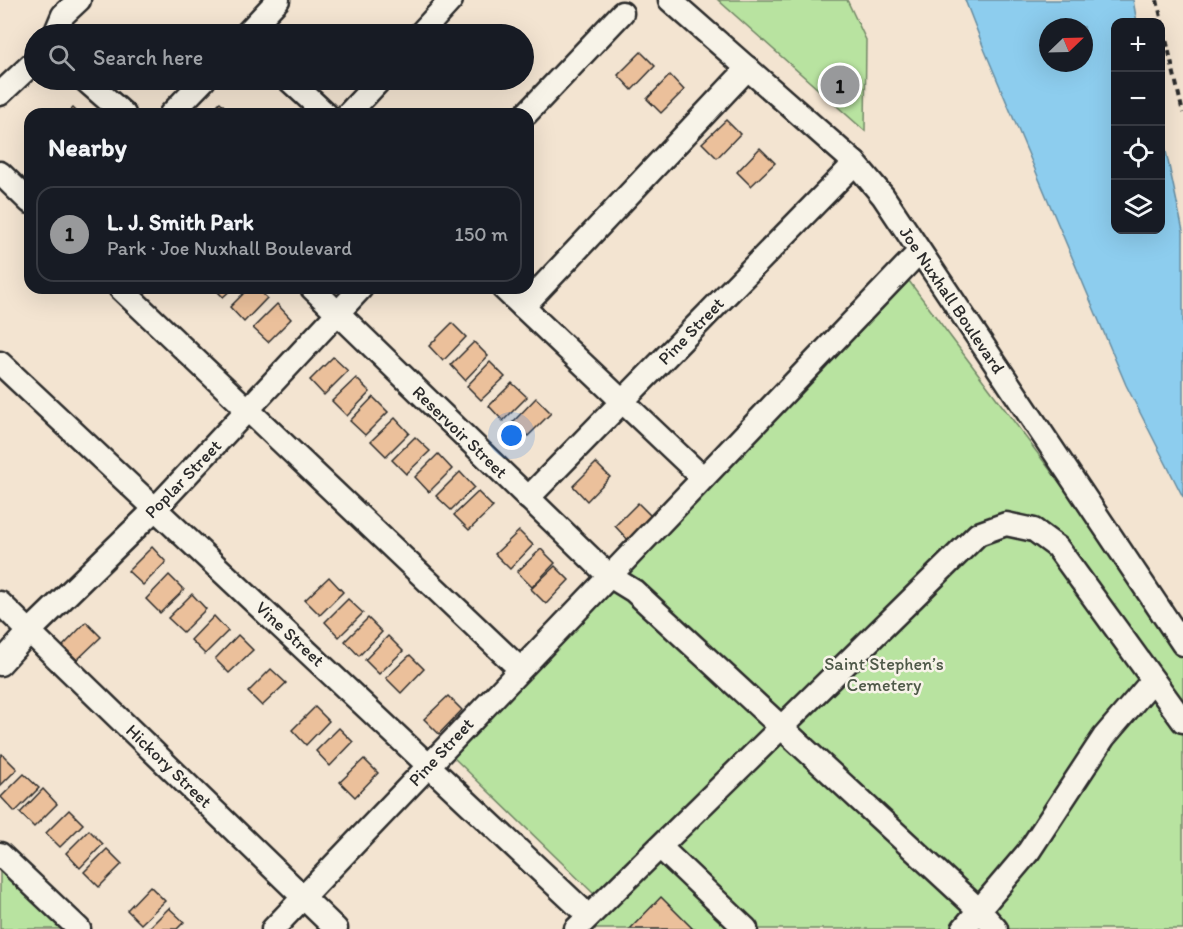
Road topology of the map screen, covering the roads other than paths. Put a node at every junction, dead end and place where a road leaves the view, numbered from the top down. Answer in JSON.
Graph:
{"nodes":[{"id":1,"x":79,"y":0,"type":"edge"},
{"id":2,"x":278,"y":0,"type":"edge"},
{"id":3,"x":452,"y":0,"type":"edge"},
{"id":4,"x":670,"y":0,"type":"edge"},
{"id":5,"x":622,"y":13,"type":"dead end"},
{"id":6,"x":59,"y":24,"type":"edge"},
{"id":7,"x":255,"y":24,"type":"edge"},
{"id":8,"x":429,"y":24,"type":"edge"},
{"id":9,"x":748,"y":68,"type":"junction"},
{"id":10,"x":24,"y":71,"type":"edge"},
{"id":11,"x":97,"y":90,"type":"edge"},
{"id":12,"x":194,"y":90,"type":"edge"},
{"id":13,"x":300,"y":90,"type":"edge"},
{"id":14,"x":371,"y":90,"type":"edge"},
{"id":15,"x":0,"y":94,"type":"edge"},
{"id":16,"x":117,"y":108,"type":"edge"},
{"id":17,"x":177,"y":108,"type":"edge"},
{"id":18,"x":319,"y":108,"type":"edge"},
{"id":19,"x":354,"y":108,"type":"edge"},
{"id":20,"x":532,"y":108,"type":"edge"},
{"id":21,"x":855,"y":163,"type":"junction"},
{"id":22,"x":0,"y":173,"type":"edge"},
{"id":23,"x":24,"y":196,"type":"edge"},
{"id":24,"x":919,"y":252,"type":"junction"},
{"id":25,"x":126,"y":294,"type":"edge"},
{"id":26,"x":318,"y":294,"type":"edge"},
{"id":27,"x":355,"y":294,"type":"edge"},
{"id":28,"x":509,"y":294,"type":"edge"},
{"id":29,"x":523,"y":307,"type":"junction"},
{"id":30,"x":338,"y":312,"type":"junction"},
{"id":31,"x":0,"y":363,"type":"edge"},
{"id":32,"x":622,"y":402,"type":"junction"},
{"id":33,"x":248,"y":411,"type":"junction"},
{"id":34,"x":702,"y":477,"type":"junction"},
{"id":35,"x":528,"y":498,"type":"junction"},
{"id":36,"x":155,"y":509,"type":"junction"},
{"id":37,"x":608,"y":575,"type":"junction"},
{"id":38,"x":0,"y":603,"type":"edge"},
{"id":39,"x":30,"y":632,"type":"junction"},
{"id":40,"x":1183,"y":644,"type":"edge"},
{"id":41,"x":0,"y":664,"type":"edge"},
{"id":42,"x":519,"y":669,"type":"junction"},
{"id":43,"x":1153,"y":680,"type":"junction"},
{"id":44,"x":1183,"y":721,"type":"edge"},
{"id":45,"x":781,"y":728,"type":"junction"},
{"id":46,"x":429,"y":765,"type":"junction"},
{"id":47,"x":660,"y":847,"type":"junction"},
{"id":48,"x":0,"y":854,"type":"edge"},
{"id":49,"x":304,"y":896,"type":"junction"},
{"id":50,"x":980,"y":911,"type":"junction"},
{"id":51,"x":577,"y":918,"type":"edge"},
{"id":52,"x":79,"y":929,"type":"edge"},
{"id":53,"x":273,"y":929,"type":"edge"},
{"id":54,"x":336,"y":929,"type":"edge"},
{"id":55,"x":746,"y":929,"type":"edge"},
{"id":56,"x":963,"y":929,"type":"edge"},
{"id":57,"x":996,"y":929,"type":"edge"}],
"edges":[{"from":1,"to":6,"type":"street"},
{"from":2,"to":7,"type":"street"},
{"from":3,"to":8,"type":"street"},
{"from":4,"to":9,"type":"street","name":"Joe Nuxhall Boulevard"},
{"from":5,"to":20,"type":"street"},
{"from":9,"to":21,"type":"street","name":"Joe Nuxhall Boulevard"},
{"from":9,"to":29,"type":"street"},
{"from":10,"to":15,"type":"street"},
{"from":11,"to":16,"type":"street"},
{"from":12,"to":17,"type":"street"},
{"from":13,"to":18,"type":"street"},
{"from":14,"to":19,"type":"street"},
{"from":21,"to":24,"type":"street","name":"Joe Nuxhall Boulevard"},
{"from":21,"to":32,"type":"street","name":"Pine Street"},
{"from":22,"to":23,"type":"street"},
{"from":24,"to":34,"type":"street","name":"Pine Street"},
{"from":24,"to":40,"type":"street","name":"Joe Nuxhall Boulevard"},
{"from":25,"to":33,"type":"street"},
{"from":26,"to":30,"type":"street","name":"Reservoir Street"},
{"from":27,"to":30,"type":"street","name":"Poplar Street"},
{"from":28,"to":29,"type":"street"},
{"from":29,"to":32,"type":"street"},
{"from":30,"to":33,"type":"street","name":"Poplar Street"},
{"from":30,"to":35,"type":"street","name":"Reservoir Street"},
{"from":31,"to":36,"type":"street","name":"Vine Street"},
{"from":32,"to":34,"type":"street"},
{"from":32,"to":35,"type":"street","name":"Pine Street"},
{"from":33,"to":36,"type":"street","name":"Poplar Street"},
{"from":33,"to":42,"type":"street"},
{"from":34,"to":37,"type":"street","name":"Pine Street"},
{"from":35,"to":37,"type":"street","name":"Reservoir Street"},
{"from":36,"to":39,"type":"street","name":"Poplar Street"},
{"from":36,"to":46,"type":"street","name":"Vine Street"},
{"from":37,"to":42,"type":"street","name":"Pine Street"},
{"from":37,"to":45,"type":"street","name":"Reservoir Street"},
{"from":38,"to":39,"type":"street","name":"Hickory Street"},
{"from":39,"to":41,"type":"street","name":"Poplar Street"},
{"from":39,"to":49,"type":"street","name":"Hickory Street"},
{"from":42,"to":46,"type":"street","name":"Pine Street"},
{"from":43,"to":44,"type":"street"},
{"from":43,"to":45,"type":"street"},
{"from":43,"to":50,"type":"street"},
{"from":45,"to":47,"type":"street"},
{"from":45,"to":50,"type":"street","name":"Reservoir Street"},
{"from":46,"to":49,"type":"street","name":"Pine Street"},
{"from":46,"to":51,"type":"street","name":"Vine Street"},
{"from":47,"to":51,"type":"street"},
{"from":47,"to":55,"type":"street"},
{"from":48,"to":52,"type":"street"},
{"from":49,"to":53,"type":"street","name":"Pine Street"},
{"from":49,"to":54,"type":"street","name":"Hickory Street"},
{"from":50,"to":56,"type":"street"},
{"from":50,"to":57,"type":"street","name":"Reservoir Street"}]}
